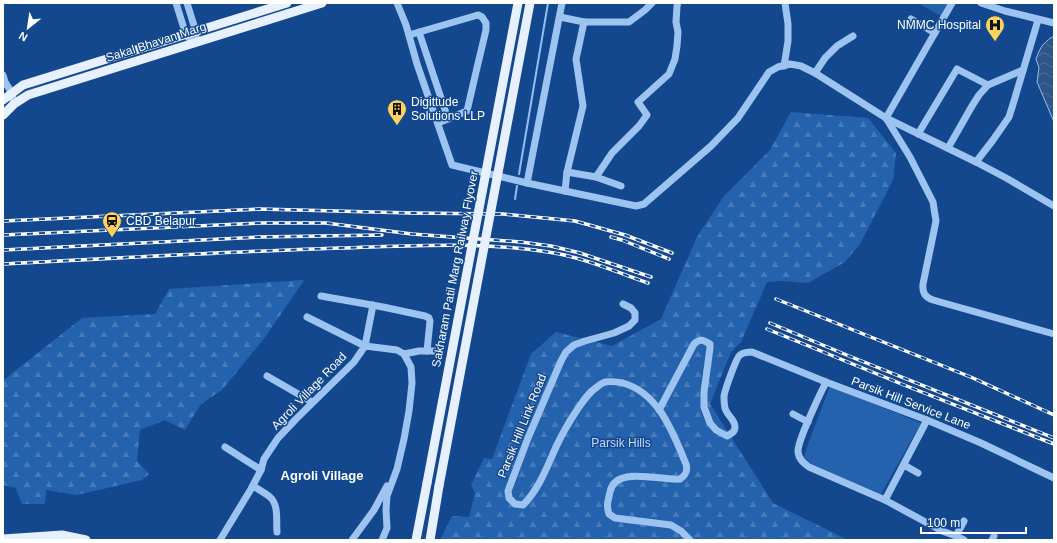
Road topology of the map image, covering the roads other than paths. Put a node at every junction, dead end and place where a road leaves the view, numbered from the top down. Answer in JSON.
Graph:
{"nodes":[{"id":1,"x":176,"y":3,"type":"edge"},
{"id":2,"x":187,"y":3,"type":"edge"},
{"id":3,"x":287,"y":3,"type":"edge"},
{"id":4,"x":322,"y":3,"type":"edge"},
{"id":5,"x":397,"y":3,"type":"edge"},
{"id":6,"x":518,"y":3,"type":"edge"},
{"id":7,"x":530,"y":3,"type":"edge"},
{"id":8,"x":562,"y":3,"type":"edge"},
{"id":9,"x":652,"y":3,"type":"edge"},
{"id":10,"x":678,"y":3,"type":"edge"},
{"id":11,"x":785,"y":3,"type":"edge"},
{"id":12,"x":952,"y":3,"type":"edge"},
{"id":13,"x":981,"y":3,"type":"edge"},
{"id":14,"x":560,"y":17,"type":"junction"},
{"id":15,"x":911,"y":19,"type":"dead end"},
{"id":16,"x":1038,"y":20,"type":"junction"},
{"id":17,"x":584,"y":22,"type":"junction"},
{"id":18,"x":1054,"y":23,"type":"edge"},
{"id":19,"x":196,"y":32,"type":"junction"},
{"id":20,"x":419,"y":32,"type":"junction"},
{"id":21,"x":935,"y":32,"type":"junction"},
{"id":22,"x":186,"y":35,"type":"junction"},
{"id":23,"x":409,"y":35,"type":"junction"},
{"id":24,"x":853,"y":36,"type":"dead end"},
{"id":25,"x":194,"y":43,"type":"junction"},
{"id":26,"x":784,"y":66,"type":"junction"},
{"id":27,"x":1023,"y":70,"type":"junction"},
{"id":28,"x":815,"y":73,"type":"junction"},
{"id":29,"x":3,"y":75,"type":"edge"},
{"id":30,"x":988,"y":85,"type":"junction"},
{"id":31,"x":12,"y":93,"type":"junction"},
{"id":32,"x":3,"y":100,"type":"edge"},
{"id":33,"x":14,"y":104,"type":"junction"},
{"id":34,"x":3,"y":115,"type":"edge"},
{"id":35,"x":886,"y":118,"type":"junction"},
{"id":36,"x":448,"y":119,"type":"junction"},
{"id":37,"x":438,"y":123,"type":"junction"},
{"id":38,"x":918,"y":134,"type":"junction"},
{"id":39,"x":948,"y":148,"type":"junction"},
{"id":40,"x":976,"y":162,"type":"junction"},
{"id":41,"x":567,"y":172,"type":"junction"},
{"id":42,"x":596,"y":177,"type":"junction"},
{"id":43,"x":527,"y":183,"type":"junction"},
{"id":44,"x":621,"y":186,"type":"dead end"},
{"id":45,"x":565,"y":191,"type":"junction"},
{"id":46,"x":1054,"y":206,"type":"edge"},
{"id":47,"x":321,"y":296,"type":"dead end"},
{"id":48,"x":623,"y":304,"type":"dead end"},
{"id":49,"x":373,"y":305,"type":"junction"},
{"id":50,"x":307,"y":317,"type":"dead end"},
{"id":51,"x":1054,"y":334,"type":"edge"},
{"id":52,"x":365,"y":346,"type":"junction"},
{"id":53,"x":427,"y":351,"type":"junction"},
{"id":54,"x":440,"y":351,"type":"dead end"},
{"id":55,"x":404,"y":354,"type":"junction"},
{"id":56,"x":267,"y":376,"type":"dead end"},
{"id":57,"x":826,"y":382,"type":"junction"},
{"id":58,"x":312,"y":402,"type":"junction"},
{"id":59,"x":660,"y":410,"type":"junction"},
{"id":60,"x":792,"y":414,"type":"dead end"},
{"id":61,"x":926,"y":420,"type":"junction"},
{"id":62,"x":808,"y":422,"type":"junction"},
{"id":63,"x":225,"y":447,"type":"dead end"},
{"id":64,"x":904,"y":465,"type":"junction"},
{"id":65,"x":397,"y":469,"type":"junction"},
{"id":66,"x":261,"y":470,"type":"junction"},
{"id":67,"x":918,"y":473,"type":"dead end"},
{"id":68,"x":1054,"y":478,"type":"edge"},
{"id":69,"x":253,"y":486,"type":"junction"},
{"id":70,"x":886,"y":500,"type":"junction"},
{"id":71,"x":964,"y":521,"type":"dead end"},
{"id":72,"x":277,"y":532,"type":"dead end"},
{"id":73,"x":956,"y":536,"type":"junction"},
{"id":74,"x":3,"y":539,"type":"edge"},
{"id":75,"x":86,"y":540,"type":"edge"},
{"id":76,"x":220,"y":540,"type":"edge"},
{"id":77,"x":352,"y":540,"type":"edge"},
{"id":78,"x":382,"y":540,"type":"edge"},
{"id":79,"x":416,"y":540,"type":"edge"},
{"id":80,"x":430,"y":540,"type":"edge"},
{"id":81,"x":690,"y":540,"type":"edge"},
{"id":82,"x":964,"y":540,"type":"edge"}],
"edges":[{"from":1,"to":22,"type":"street"},
{"from":2,"to":19,"type":"street"},
{"from":3,"to":19,"type":"main road","name":"Sakal Bhavan Marg"},
{"from":4,"to":25,"type":"main road","name":"Sakal Bhavan Marg"},
{"from":5,"to":23,"type":"street"},
{"from":6,"to":79,"type":"main road","name":"Sakharam Patil Marg Railway Flyover","bridge":true},
{"from":7,"to":80,"type":"main road","name":"Sakharam Patil Marg Railway Flyover","bridge":true},
{"from":8,"to":14,"type":"street"},
{"from":9,"to":17,"type":"street"},
{"from":10,"to":42,"type":"street"},
{"from":11,"to":26,"type":"street"},
{"from":12,"to":21,"type":"street"},
{"from":13,"to":16,"type":"street"},
{"from":14,"to":17,"type":"street"},
{"from":14,"to":43,"type":"street"},
{"from":15,"to":21,"type":"street"},
{"from":16,"to":18,"type":"street"},
{"from":16,"to":27,"type":"street"},
{"from":17,"to":41,"type":"street"},
{"from":19,"to":22,"type":"main road","name":"Sakal Bhavan Marg"},
{"from":19,"to":25,"type":"street"},
{"from":20,"to":23,"type":"street"},
{"from":20,"to":36,"type":"street"},
{"from":20,"to":36,"type":"street"},
{"from":21,"to":35,"type":"street"},
{"from":22,"to":25,"type":"street"},
{"from":22,"to":31,"type":"main road","name":"Sakal Bhavan Marg"},
{"from":23,"to":37,"type":"street"},
{"from":24,"to":28,"type":"street"},
{"from":25,"to":33,"type":"main road","name":"Sakal Bhavan Marg"},
{"from":26,"to":28,"type":"street"},
{"from":26,"to":45,"type":"street"},
{"from":27,"to":30,"type":"street"},
{"from":27,"to":40,"type":"street"},
{"from":28,"to":35,"type":"street"},
{"from":29,"to":31,"type":"street"},
{"from":30,"to":38,"type":"street"},
{"from":30,"to":39,"type":"street"},
{"from":31,"to":32,"type":"main road","name":"Sakal Bhavan Marg"},
{"from":31,"to":33,"type":"street"},
{"from":32,"to":33,"type":"street"},
{"from":33,"to":34,"type":"main road","name":"Sakal Bhavan Marg"},
{"from":35,"to":38,"type":"street"},
{"from":35,"to":51,"type":"street"},
{"from":36,"to":37,"type":"street"},
{"from":37,"to":43,"type":"street"},
{"from":38,"to":39,"type":"street"},
{"from":39,"to":40,"type":"street"},
{"from":40,"to":46,"type":"street"},
{"from":41,"to":42,"type":"street"},
{"from":41,"to":45,"type":"street"},
{"from":42,"to":44,"type":"street"},
{"from":43,"to":45,"type":"street"},
{"from":47,"to":49,"type":"street"},
{"from":48,"to":59,"type":"street","name":"Parsik Hill Link Road"},
{"from":49,"to":52,"type":"street"},
{"from":49,"to":53,"type":"street"},
{"from":50,"to":52,"type":"street"},
{"from":52,"to":55,"type":"street"},
{"from":52,"to":58,"type":"street","name":"Agroli Village Road"},
{"from":53,"to":54,"type":"street"},
{"from":53,"to":55,"type":"street"},
{"from":55,"to":65,"type":"street"},
{"from":56,"to":58,"type":"street"},
{"from":57,"to":59,"type":"street","name":"Parsik Hill Service Lane"},
{"from":57,"to":61,"type":"street","name":"Parsik Hill Service Lane"},
{"from":57,"to":62,"type":"street"},
{"from":58,"to":66,"type":"street","name":"Agroli Village Road"},
{"from":59,"to":81,"type":"street","name":"Parsik Hill Link Road"},
{"from":60,"to":62,"type":"street"},
{"from":61,"to":64,"type":"street"},
{"from":61,"to":68,"type":"street","name":"Parsik Hill Service Lane"},
{"from":62,"to":70,"type":"street"},
{"from":63,"to":66,"type":"street"},
{"from":64,"to":67,"type":"street"},
{"from":64,"to":70,"type":"street"},
{"from":65,"to":77,"type":"street"},
{"from":65,"to":78,"type":"street"},
{"from":66,"to":69,"type":"street","name":"Agroli Village Road"},
{"from":69,"to":72,"type":"street"},
{"from":69,"to":76,"type":"street","name":"Agroli Village Road"},
{"from":70,"to":73,"type":"street"},
{"from":71,"to":73,"type":"street"},
{"from":73,"to":82,"type":"street"},
{"from":74,"to":75,"type":"main road"}]}
